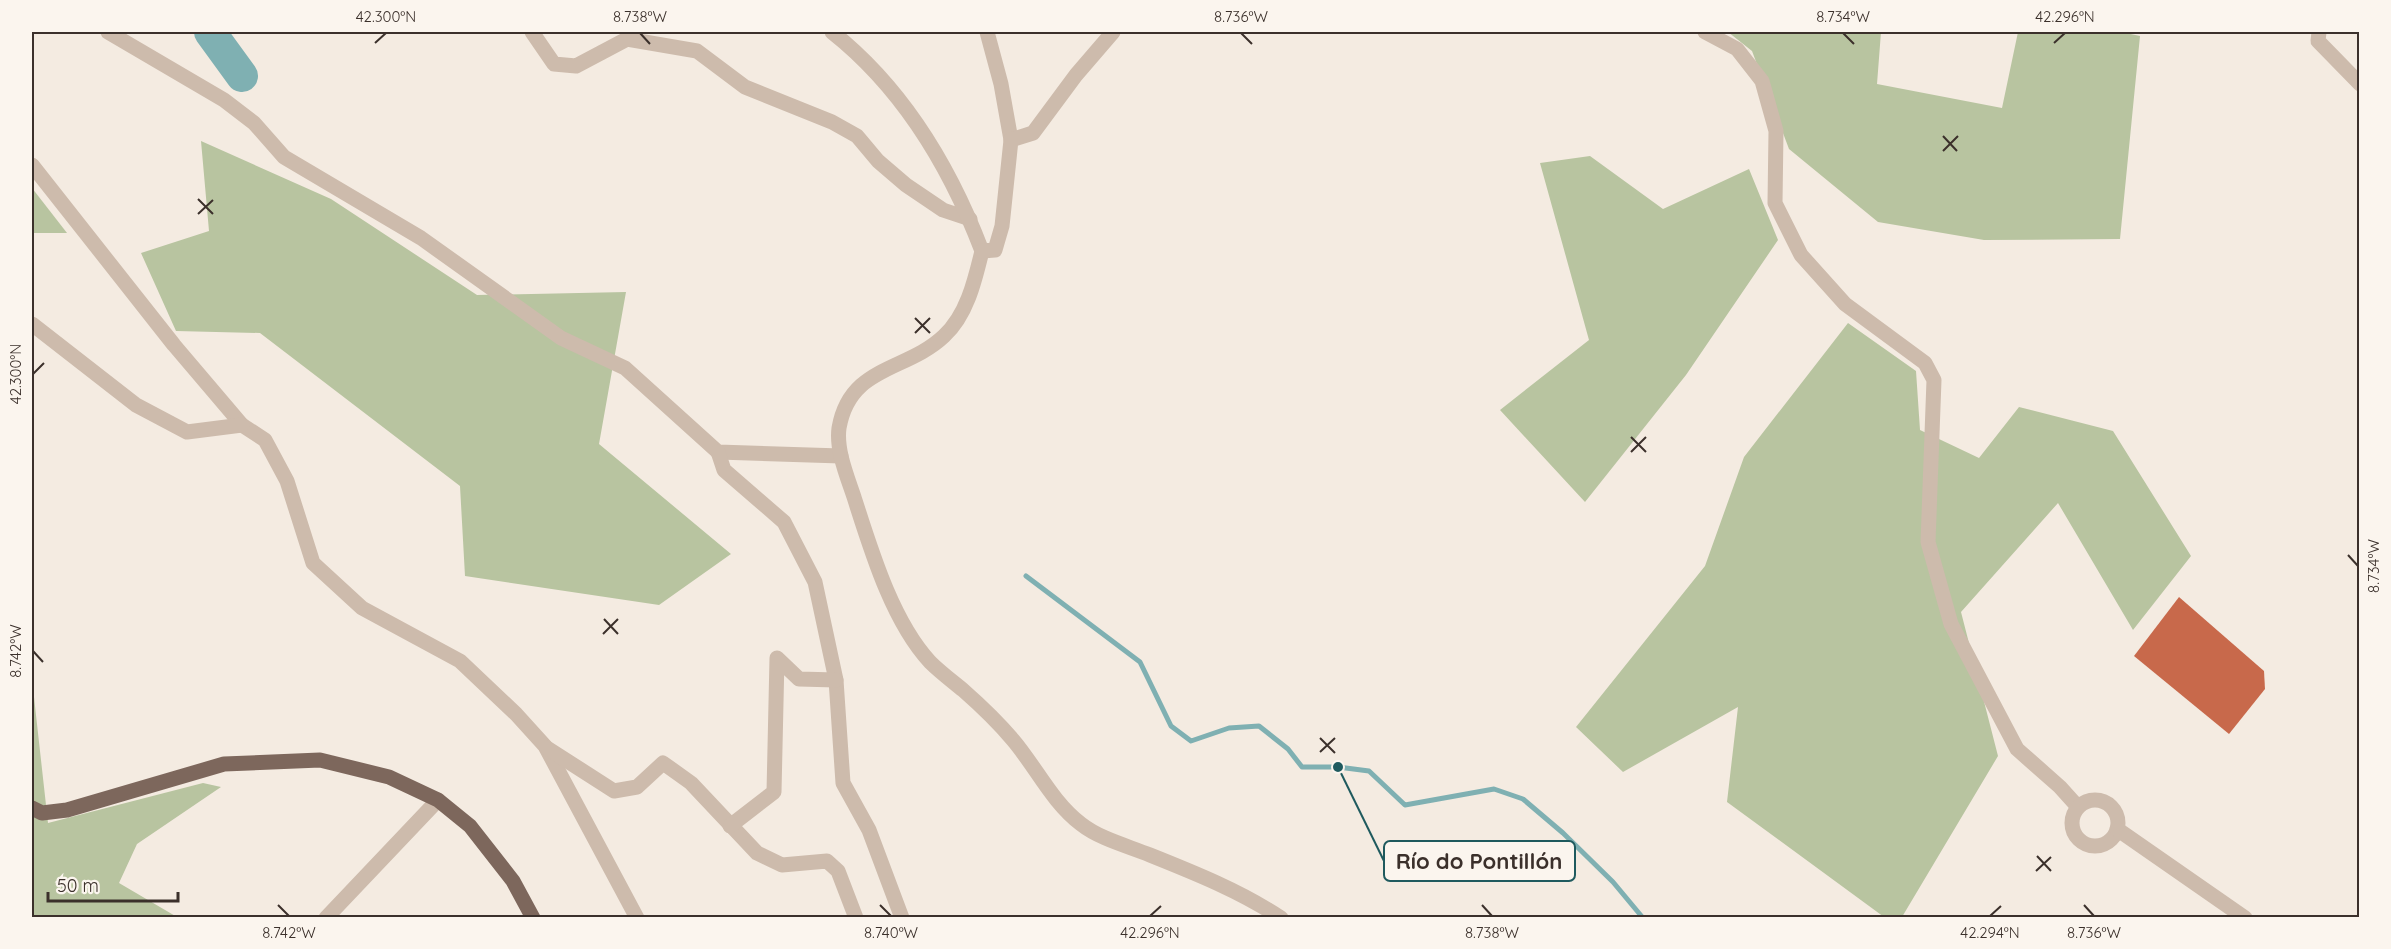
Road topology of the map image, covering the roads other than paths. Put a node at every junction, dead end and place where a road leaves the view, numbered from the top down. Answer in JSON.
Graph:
{"nodes":[{"id":1,"x":108,"y":32,"type":"edge"},
{"id":2,"x":532,"y":32,"type":"edge"},
{"id":3,"x":832,"y":32,"type":"edge"},
{"id":4,"x":987,"y":32,"type":"edge"},
{"id":5,"x":1113,"y":32,"type":"edge"},
{"id":6,"x":1705,"y":32,"type":"edge"},
{"id":7,"x":2319,"y":32,"type":"edge"},
{"id":8,"x":2360,"y":84,"type":"edge"},
{"id":9,"x":1011,"y":140,"type":"junction"},
{"id":10,"x":32,"y":165,"type":"edge"},
{"id":11,"x":970,"y":219,"type":"junction"},
{"id":12,"x":982,"y":251,"type":"junction"},
{"id":13,"x":32,"y":324,"type":"edge"},
{"id":14,"x":242,"y":425,"type":"junction"},
{"id":15,"x":718,"y":452,"type":"junction"},
{"id":16,"x":841,"y":456,"type":"junction"},
{"id":17,"x":836,"y":680,"type":"junction"},
{"id":18,"x":545,"y":746,"type":"junction"},
{"id":19,"x":438,"y":800,"type":"junction"},
{"id":20,"x":2078,"y":807,"type":"junction"},
{"id":21,"x":32,"y":808,"type":"edge"},
{"id":22,"x":730,"y":826,"type":"junction"},
{"id":23,"x":2117,"y":829,"type":"junction"},
{"id":24,"x":326,"y":918,"type":"edge"},
{"id":25,"x":533,"y":918,"type":"edge"},
{"id":26,"x":637,"y":918,"type":"edge"},
{"id":27,"x":856,"y":918,"type":"edge"},
{"id":28,"x":902,"y":918,"type":"edge"},
{"id":29,"x":1281,"y":918,"type":"edge"},
{"id":30,"x":2245,"y":918,"type":"edge"}],
"edges":[{"from":1,"to":15,"type":"street"},
{"from":2,"to":11,"type":"street"},
{"from":3,"to":11,"type":"street"},
{"from":4,"to":9,"type":"street"},
{"from":5,"to":9,"type":"street"},
{"from":6,"to":20,"type":"street"},
{"from":7,"to":8,"type":"street"},
{"from":9,"to":12,"type":"street"},
{"from":10,"to":14,"type":"street"},
{"from":11,"to":12,"type":"street"},
{"from":12,"to":16,"type":"street"},
{"from":13,"to":14,"type":"street"},
{"from":14,"to":18,"type":"street"},
{"from":15,"to":16,"type":"street"},
{"from":15,"to":17,"type":"street"},
{"from":16,"to":29,"type":"street"},
{"from":17,"to":22,"type":"street"},
{"from":17,"to":28,"type":"street"},
{"from":18,"to":22,"type":"street"},
{"from":18,"to":26,"type":"street"},
{"from":19,"to":21,"type":"main road"},
{"from":19,"to":24,"type":"street"},
{"from":19,"to":25,"type":"main road"},
{"from":20,"to":23,"type":"street"},
{"from":20,"to":23,"type":"street"},
{"from":22,"to":27,"type":"street"},
{"from":23,"to":30,"type":"street"}]}
